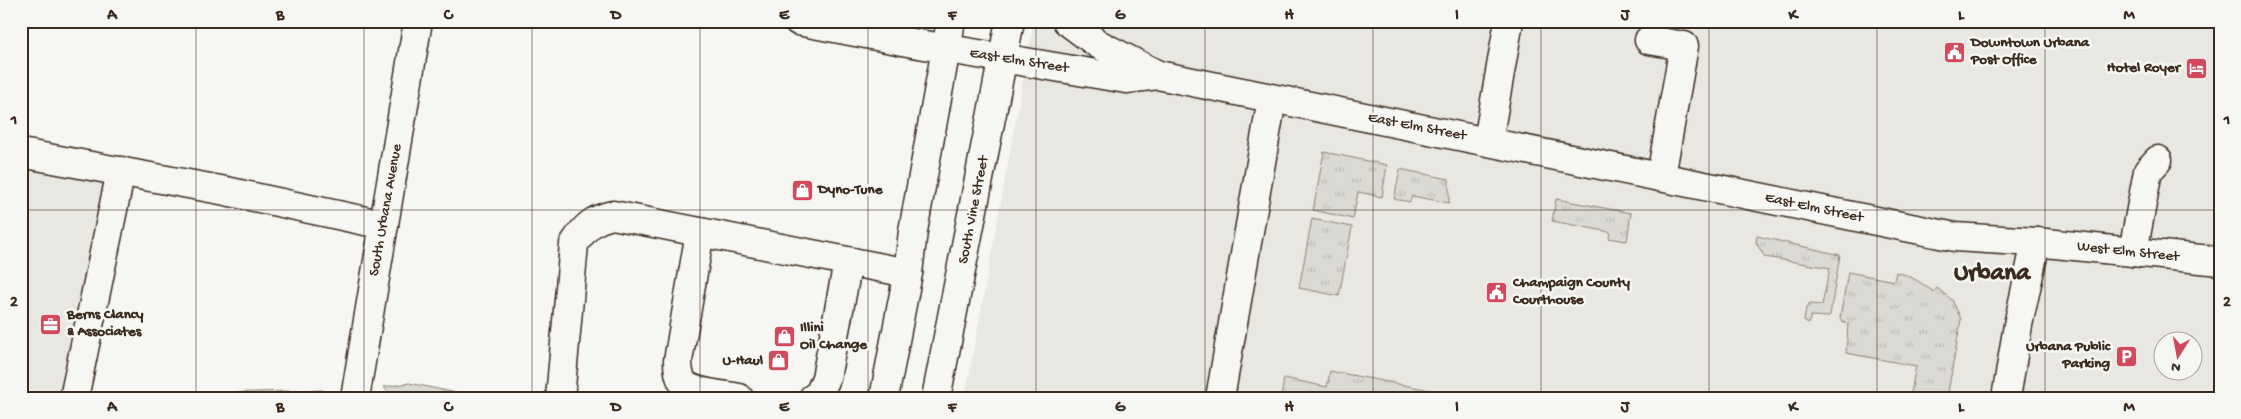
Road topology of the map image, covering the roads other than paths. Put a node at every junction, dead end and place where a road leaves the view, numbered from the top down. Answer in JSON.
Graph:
{"nodes":[{"id":1,"x":418,"y":21,"type":"edge"},
{"id":2,"x":798,"y":21,"type":"edge"},
{"id":3,"x":951,"y":21,"type":"edge"},
{"id":4,"x":1010,"y":21,"type":"edge"},
{"id":5,"x":1067,"y":21,"type":"edge"},
{"id":6,"x":1509,"y":21,"type":"edge"},
{"id":7,"x":1649,"y":40,"type":"dead end"},
{"id":8,"x":947,"y":48,"type":"junction"},
{"id":9,"x":1004,"y":58,"type":"junction"},
{"id":10,"x":1158,"y":75,"type":"junction"},
{"id":11,"x":1272,"y":98,"type":"junction"},
{"id":12,"x":1488,"y":141,"type":"junction"},
{"id":13,"x":21,"y":153,"type":"edge"},
{"id":14,"x":2158,"y":160,"type":"dead end"},
{"id":15,"x":121,"y":171,"type":"junction"},
{"id":16,"x":1661,"y":176,"type":"junction"},
{"id":17,"x":384,"y":225,"type":"junction"},
{"id":18,"x":700,"y":232,"type":"junction"},
{"id":19,"x":2036,"y":242,"type":"junction"},
{"id":20,"x":2134,"y":252,"type":"junction"},
{"id":21,"x":2220,"y":261,"type":"edge"},
{"id":22,"x":848,"y":262,"type":"junction"},
{"id":23,"x":908,"y":273,"type":"junction"},
{"id":24,"x":74,"y":398,"type":"edge"},
{"id":25,"x":355,"y":398,"type":"edge"},
{"id":26,"x":560,"y":398,"type":"edge"},
{"id":27,"x":739,"y":398,"type":"edge"},
{"id":28,"x":813,"y":398,"type":"edge"},
{"id":29,"x":884,"y":398,"type":"edge"},
{"id":30,"x":936,"y":398,"type":"edge"},
{"id":31,"x":1220,"y":398,"type":"edge"},
{"id":32,"x":2006,"y":398,"type":"edge"}],
"edges":[{"from":1,"to":17,"type":"street","name":"South Urbana Avenue"},
{"from":2,"to":8,"type":"street","name":"East Elm Street"},
{"from":3,"to":8,"type":"street"},
{"from":4,"to":9,"type":"street","name":"South Vine Street"},
{"from":5,"to":10,"type":"street"},
{"from":6,"to":12,"type":"street"},
{"from":7,"to":16,"type":"street"},
{"from":8,"to":9,"type":"street","name":"East Elm Street"},
{"from":8,"to":23,"type":"street"},
{"from":9,"to":10,"type":"street","name":"East Elm Street"},
{"from":9,"to":30,"type":"street","name":"South Vine Street"},
{"from":10,"to":11,"type":"street","name":"East Elm Street"},
{"from":11,"to":12,"type":"street","name":"East Elm Street"},
{"from":11,"to":31,"type":"street"},
{"from":12,"to":16,"type":"street","name":"East Elm Street"},
{"from":13,"to":15,"type":"street"},
{"from":14,"to":20,"type":"street"},
{"from":15,"to":17,"type":"street"},
{"from":15,"to":24,"type":"street"},
{"from":16,"to":19,"type":"street","name":"East Elm Street"},
{"from":17,"to":25,"type":"street","name":"South Urbana Avenue"},
{"from":18,"to":22,"type":"street"},
{"from":18,"to":26,"type":"street"},
{"from":18,"to":27,"type":"street"},
{"from":19,"to":20,"type":"street","name":"West Elm Street"},
{"from":19,"to":32,"type":"street"},
{"from":20,"to":21,"type":"street","name":"West Elm Street"},
{"from":22,"to":23,"type":"street"},
{"from":22,"to":28,"type":"street"},
{"from":23,"to":29,"type":"street"}]}
